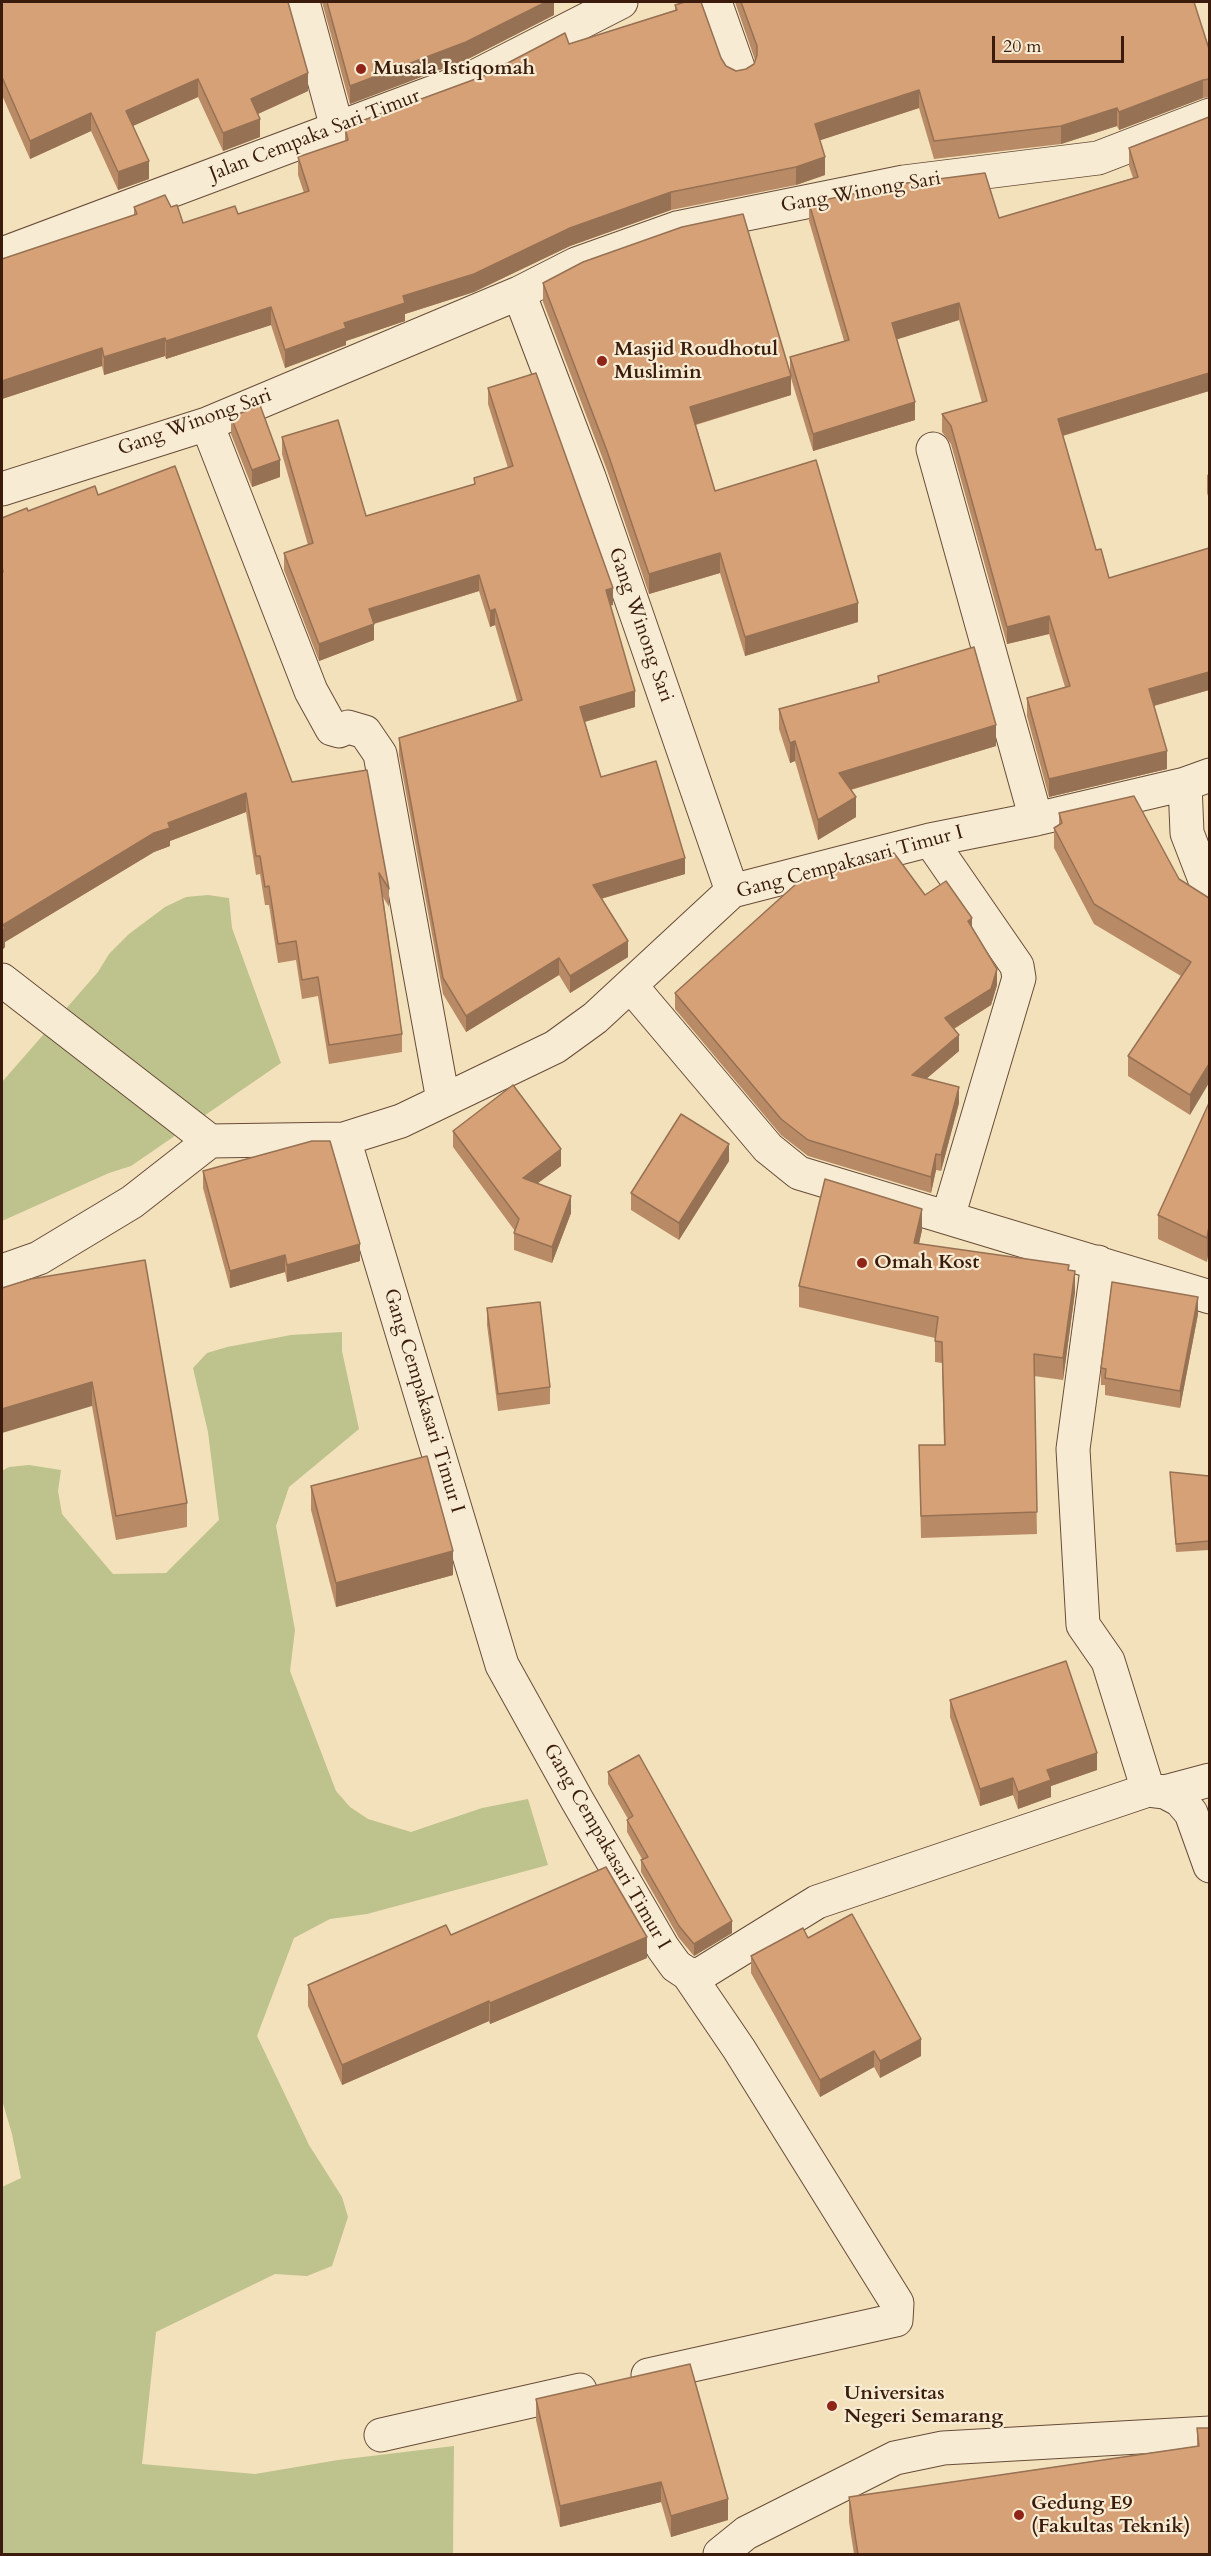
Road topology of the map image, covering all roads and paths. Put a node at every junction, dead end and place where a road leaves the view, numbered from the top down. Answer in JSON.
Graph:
{"nodes":[{"id":1,"x":303,"y":2,"type":"edge"},
{"id":2,"x":621,"y":2,"type":"edge"},
{"id":3,"x":715,"y":2,"type":"edge"},
{"id":4,"x":739,"y":70,"type":"edge"},
{"id":5,"x":1209,"y":115,"type":"edge"},
{"id":6,"x":338,"y":128,"type":"junction"},
{"id":7,"x":2,"y":254,"type":"edge"},
{"id":8,"x":519,"y":293,"type":"junction"},
{"id":9,"x":207,"y":424,"type":"junction"},
{"id":10,"x":933,"y":449,"type":"dead end"},
{"id":11,"x":2,"y":489,"type":"edge"},
{"id":12,"x":1197,"y":780,"type":"edge"},
{"id":13,"x":1036,"y":819,"type":"junction"},
{"id":14,"x":930,"y":840,"type":"junction"},
{"id":15,"x":732,"y":891,"type":"junction"},
{"id":16,"x":1209,"y":892,"type":"edge"},
{"id":17,"x":2,"y":980,"type":"edge"},
{"id":18,"x":631,"y":986,"type":"junction"},
{"id":19,"x":443,"y":1100,"type":"junction"},
{"id":20,"x":344,"y":1139,"type":"junction"},
{"id":21,"x":210,"y":1141,"type":"junction"},
{"id":22,"x":948,"y":1218,"type":"junction"},
{"id":23,"x":1098,"y":1262,"type":"junction"},
{"id":24,"x":2,"y":1271,"type":"edge"},
{"id":25,"x":1209,"y":1297,"type":"edge"},
{"id":26,"x":1209,"y":1780,"type":"edge"},
{"id":27,"x":1156,"y":1791,"type":"junction"},
{"id":28,"x":1209,"y":1866,"type":"edge"},
{"id":29,"x":688,"y":1974,"type":"junction"},
{"id":30,"x":1209,"y":2433,"type":"edge"},
{"id":31,"x":381,"y":2434,"type":"dead end"},
{"id":32,"x":720,"y":2554,"type":"edge"}],
"edges":[{"from":1,"to":6,"type":"street"},
{"from":2,"to":6,"type":"street","name":"Jalan Cempaka Sari Timur"},
{"from":3,"to":4,"type":"street"},
{"from":5,"to":8,"type":"street","name":"Gang Winong Sari"},
{"from":6,"to":7,"type":"street","name":"Jalan Cempaka Sari Timur"},
{"from":8,"to":9,"type":"street","name":"Gang Winong Sari"},
{"from":8,"to":15,"type":"street","name":"Gang Winong Sari"},
{"from":9,"to":11,"type":"street","name":"Gang Winong Sari"},
{"from":9,"to":19,"type":"street"},
{"from":10,"to":13,"type":"street"},
{"from":12,"to":13,"type":"street","name":"Gang Cempakasari Timur I"},
{"from":12,"to":16,"type":"street"},
{"from":13,"to":14,"type":"street","name":"Gang Cempakasari Timur I"},
{"from":14,"to":15,"type":"street","name":"Gang Cempakasari Timur I"},
{"from":14,"to":22,"type":"street"},
{"from":15,"to":18,"type":"street","name":"Gang Cempakasari Timur I"},
{"from":17,"to":21,"type":"street"},
{"from":18,"to":19,"type":"street","name":"Gang Cempakasari Timur I"},
{"from":18,"to":22,"type":"street"},
{"from":19,"to":20,"type":"street","name":"Gang Cempakasari Timur I"},
{"from":20,"to":21,"type":"street","name":"Gang Cempakasari Timur I"},
{"from":20,"to":29,"type":"street","name":"Gang Cempakasari Timur I"},
{"from":21,"to":24,"type":"street"},
{"from":22,"to":23,"type":"street"},
{"from":23,"to":25,"type":"street"},
{"from":23,"to":27,"type":"street"},
{"from":26,"to":27,"type":"street"},
{"from":27,"to":28,"type":"street"},
{"from":27,"to":29,"type":"street"},
{"from":29,"to":31,"type":"street","name":"Gang Cempakasari Timur I"},
{"from":30,"to":32,"type":"street"}]}
